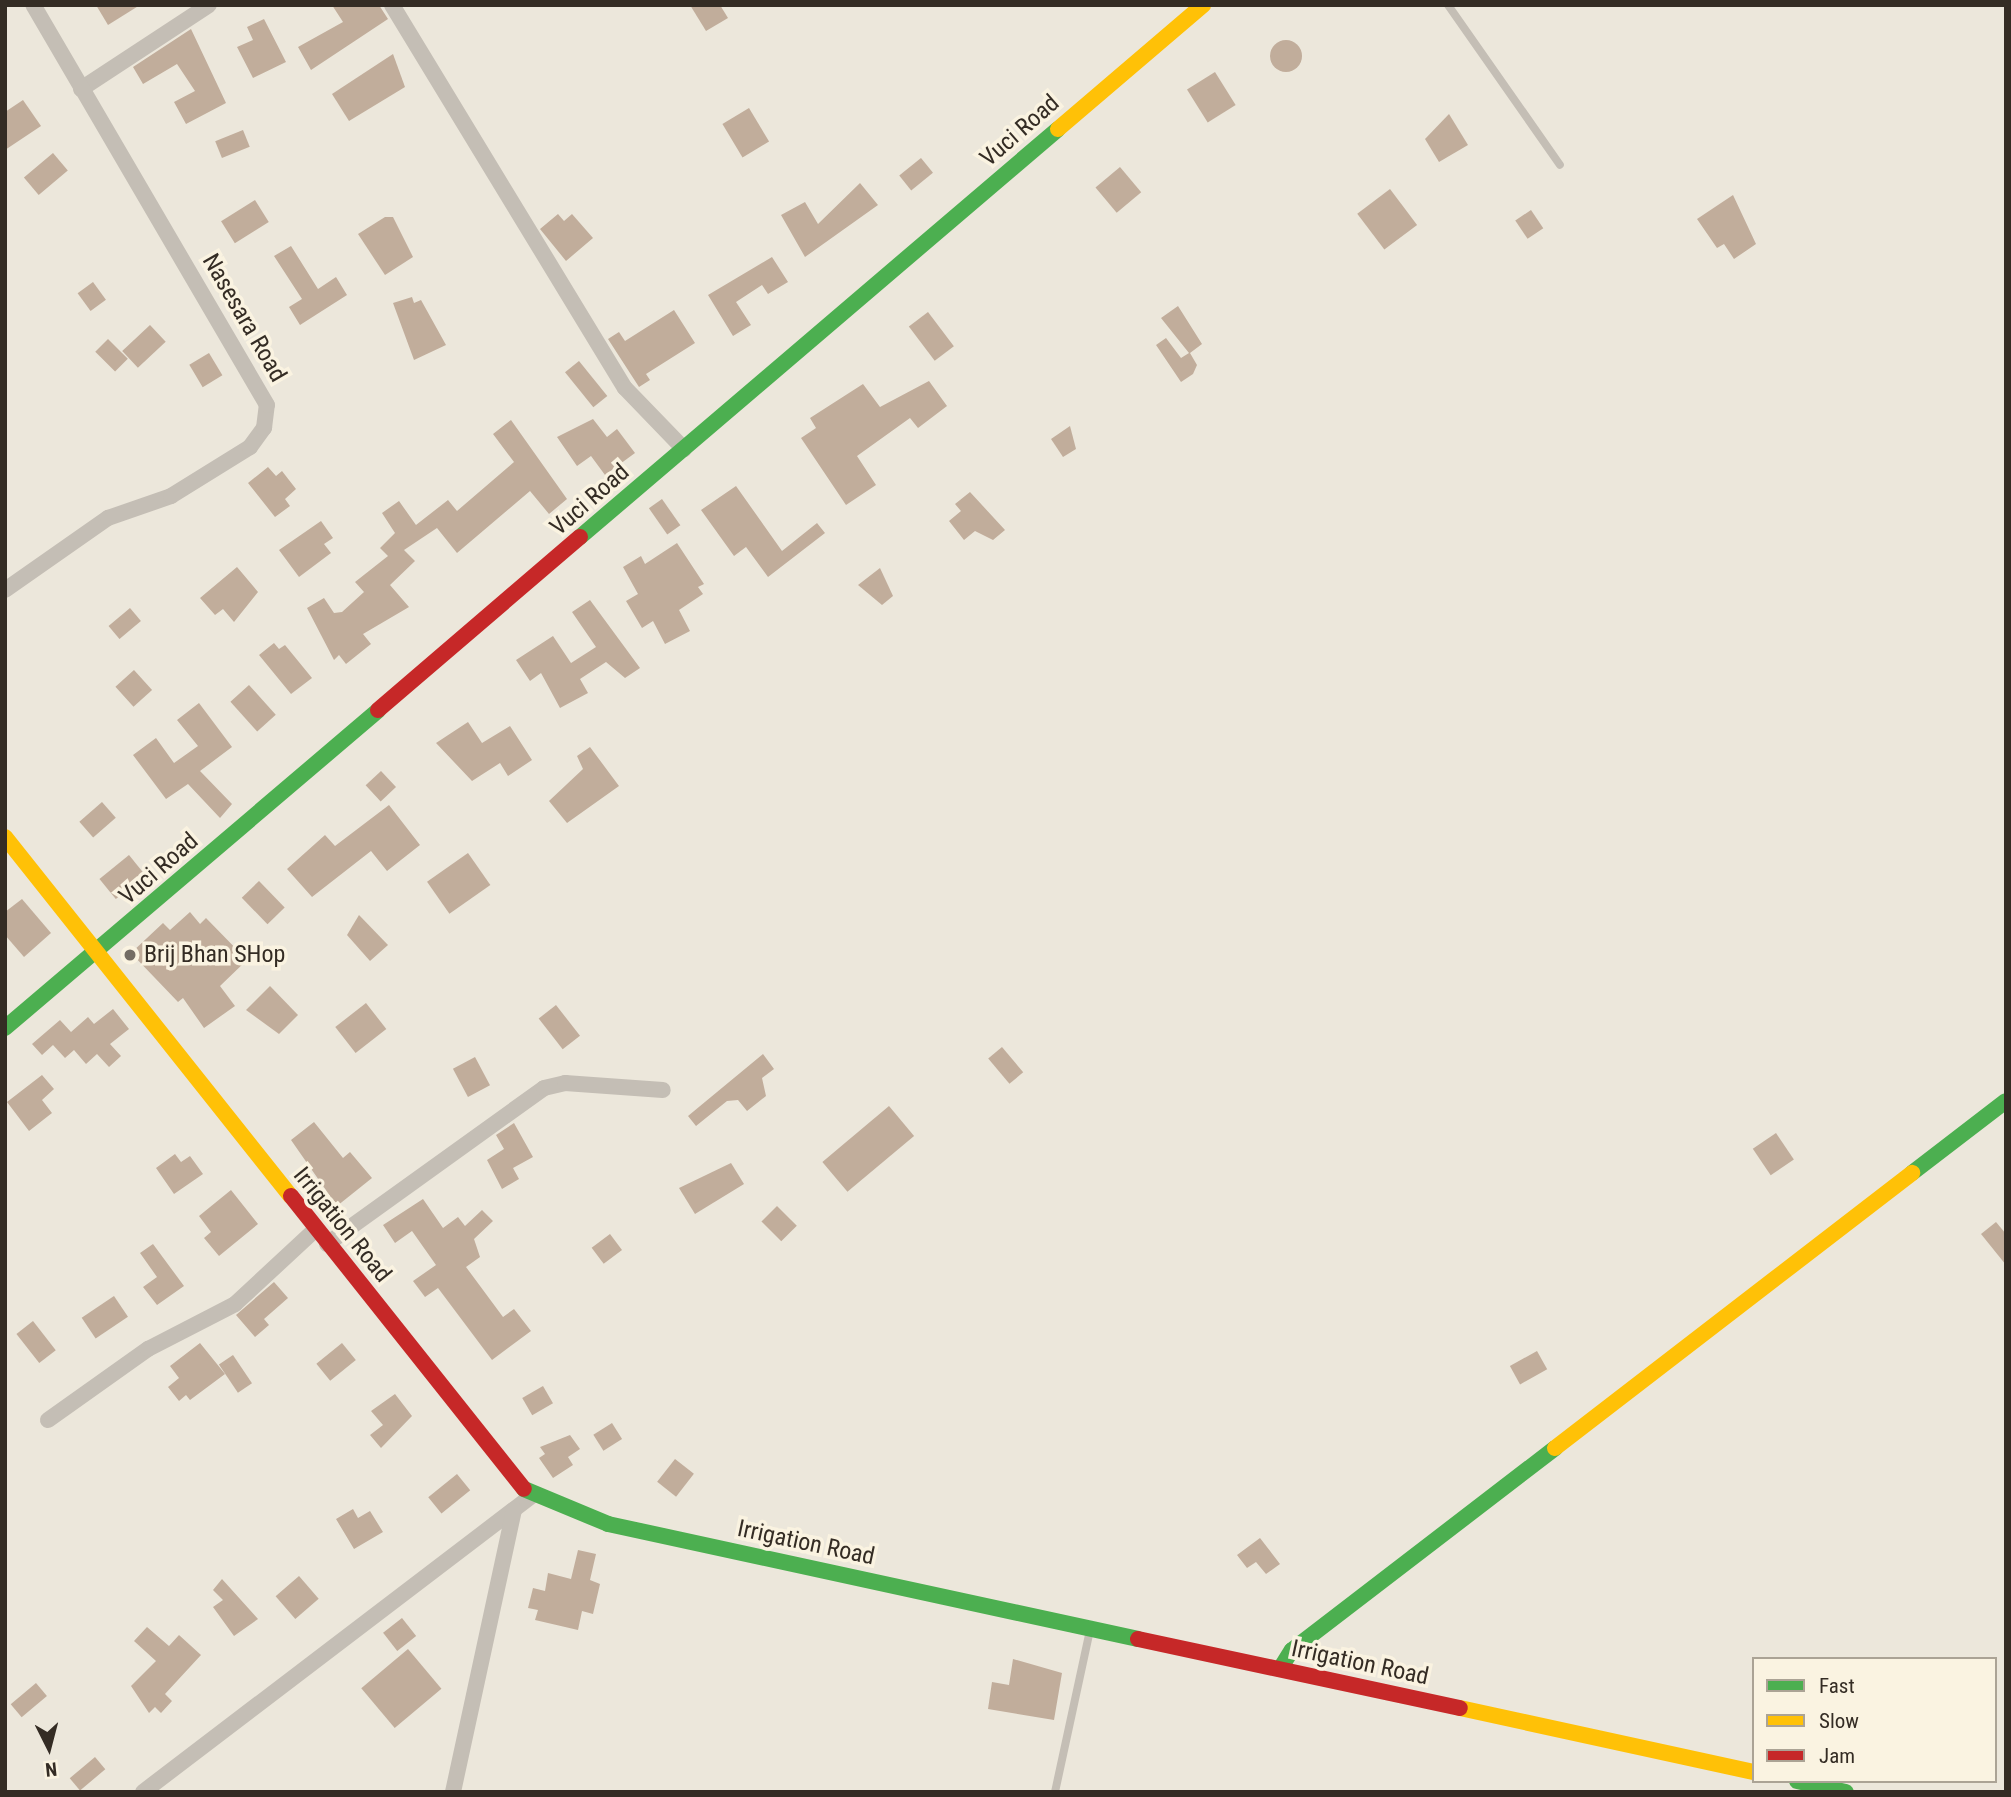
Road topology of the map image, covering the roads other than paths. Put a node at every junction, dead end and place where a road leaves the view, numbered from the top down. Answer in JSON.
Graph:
{"nodes":[{"id":1,"x":33,"y":5,"type":"edge"},
{"id":2,"x":209,"y":5,"type":"edge"},
{"id":3,"x":392,"y":5,"type":"edge"},
{"id":4,"x":1203,"y":5,"type":"edge"},
{"id":5,"x":1448,"y":5,"type":"edge"},
{"id":6,"x":81,"y":89,"type":"junction"},
{"id":7,"x":1560,"y":165,"type":"dead end"},
{"id":8,"x":684,"y":449,"type":"junction"},
{"id":9,"x":5,"y":590,"type":"edge"},
{"id":10,"x":5,"y":837,"type":"edge"},
{"id":11,"x":96,"y":953,"type":"junction"},
{"id":12,"x":5,"y":1028,"type":"edge"},
{"id":13,"x":663,"y":1090,"type":"dead end"},
{"id":14,"x":2006,"y":1101,"type":"edge"},
{"id":15,"x":316,"y":1230,"type":"junction"},
{"id":16,"x":327,"y":1244,"type":"junction"},
{"id":17,"x":48,"y":1420,"type":"dead end"},
{"id":18,"x":530,"y":1497,"type":"junction"},
{"id":19,"x":514,"y":1509,"type":"junction"},
{"id":20,"x":1091,"y":1628,"type":"junction"},
{"id":21,"x":1280,"y":1669,"type":"junction"},
{"id":22,"x":1752,"y":1772,"type":"edge"},
{"id":23,"x":1806,"y":1783,"type":"edge"},
{"id":24,"x":143,"y":1792,"type":"edge"},
{"id":25,"x":453,"y":1792,"type":"edge"},
{"id":26,"x":1055,"y":1792,"type":"edge"},
{"id":27,"x":1846,"y":1792,"type":"edge"}],
"edges":[{"from":1,"to":6,"type":"street","name":"Nasesara Road"},
{"from":2,"to":6,"type":"street"},
{"from":3,"to":8,"type":"street"},
{"from":4,"to":8,"type":"street","name":"Vuci Road"},
{"from":5,"to":7,"type":"lane"},
{"from":6,"to":9,"type":"street","name":"Nasesara Road"},
{"from":8,"to":11,"type":"street","name":"Vuci Road"},
{"from":10,"to":11,"type":"street","name":"Irrigation Road"},
{"from":11,"to":12,"type":"street","name":"Vuci Road"},
{"from":11,"to":15,"type":"street","name":"Irrigation Road"},
{"from":13,"to":16,"type":"street"},
{"from":14,"to":21,"type":"street"},
{"from":15,"to":16,"type":"street","name":"Irrigation Road"},
{"from":15,"to":17,"type":"street"},
{"from":16,"to":18,"type":"street","name":"Irrigation Road"},
{"from":18,"to":19,"type":"street"},
{"from":18,"to":20,"type":"street","name":"Irrigation Road"},
{"from":19,"to":24,"type":"street"},
{"from":19,"to":25,"type":"street"},
{"from":20,"to":21,"type":"street","name":"Irrigation Road"},
{"from":20,"to":26,"type":"lane"},
{"from":21,"to":22,"type":"street","name":"Irrigation Road"},
{"from":23,"to":27,"type":"street"}]}
